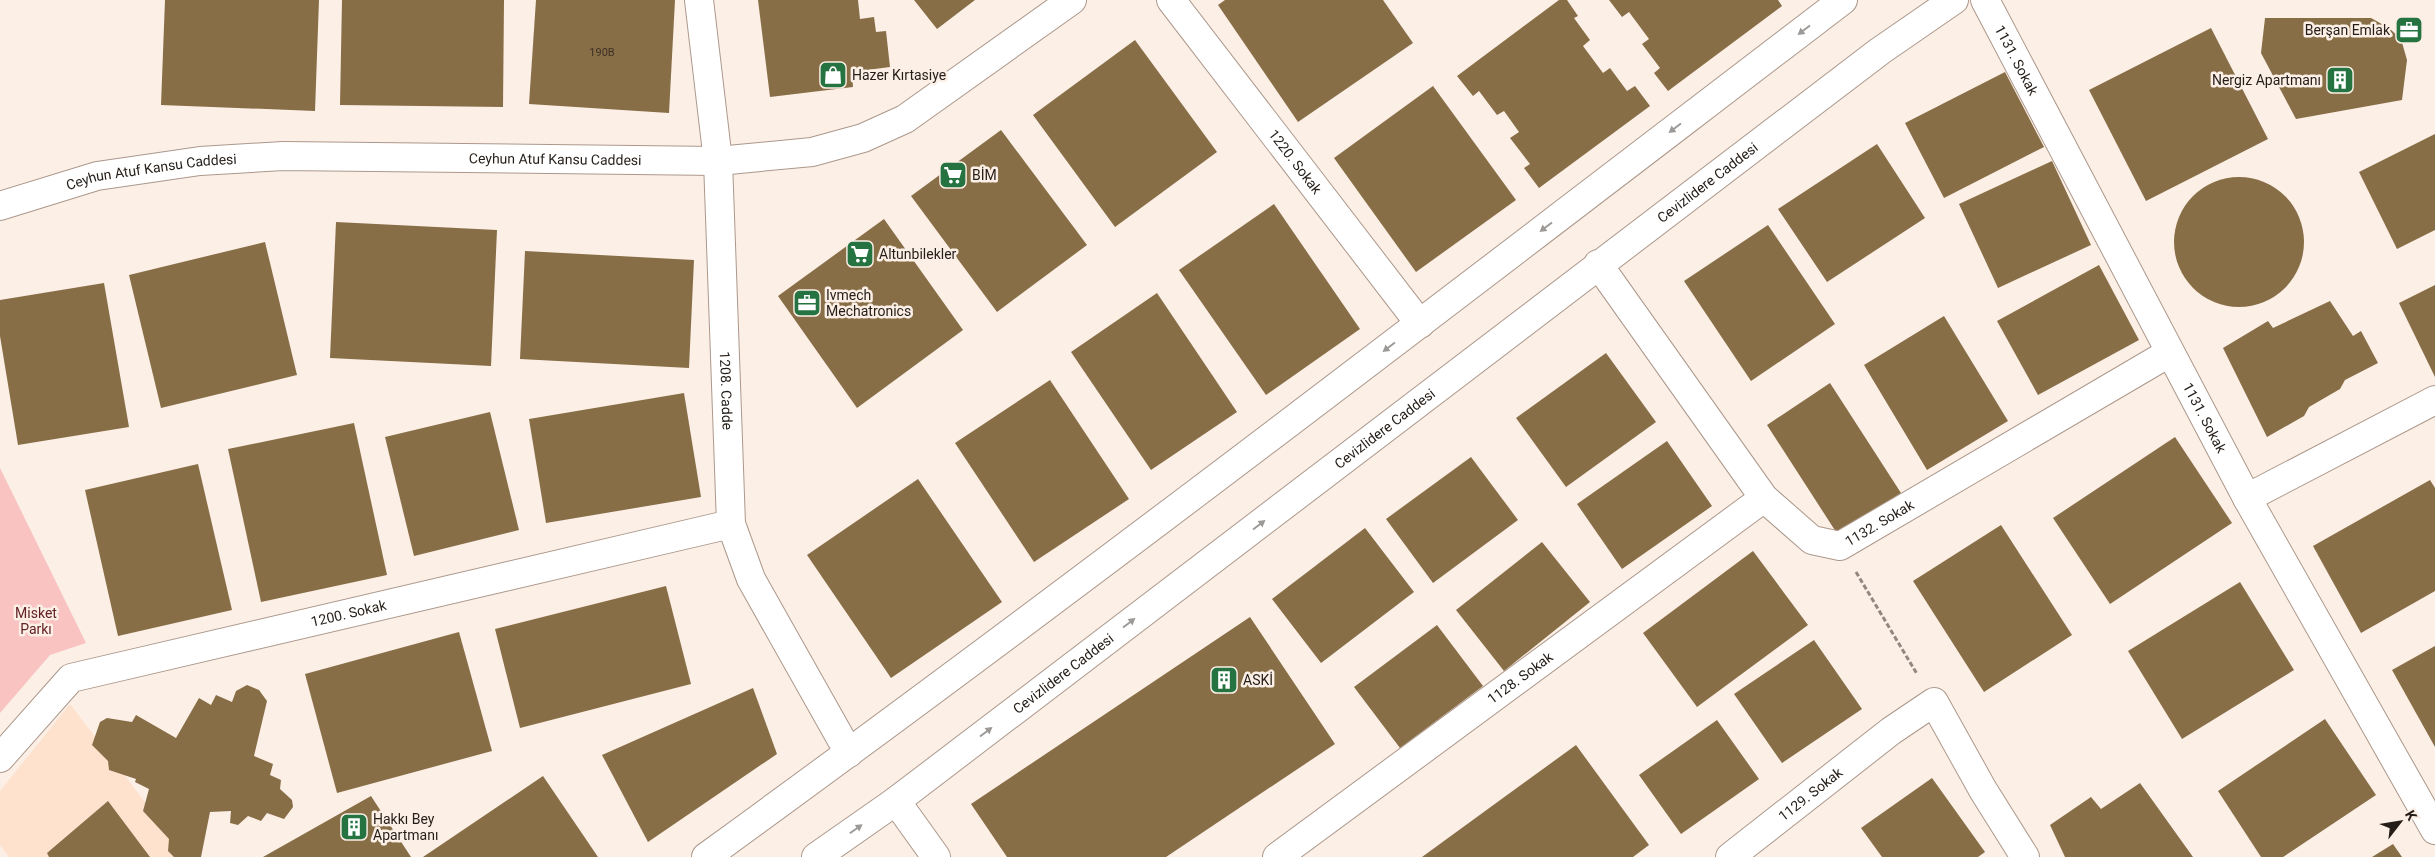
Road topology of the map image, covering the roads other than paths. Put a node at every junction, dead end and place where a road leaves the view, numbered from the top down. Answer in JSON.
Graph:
{"nodes":[{"id":1,"x":699,"y":0,"type":"edge"},
{"id":2,"x":1072,"y":0,"type":"edge"},
{"id":3,"x":1171,"y":0,"type":"edge"},
{"id":4,"x":1843,"y":0,"type":"edge"},
{"id":5,"x":1954,"y":0,"type":"edge"},
{"id":6,"x":1985,"y":0,"type":"edge"},
{"id":7,"x":718,"y":161,"type":"junction"},
{"id":8,"x":0,"y":206,"type":"edge"},
{"id":9,"x":1598,"y":264,"type":"junction"},
{"id":10,"x":1420,"y":324,"type":"junction"},
{"id":11,"x":2169,"y":353,"type":"junction"},
{"id":12,"x":2435,"y":400,"type":"edge"},
{"id":13,"x":1764,"y":498,"type":"junction"},
{"id":14,"x":2247,"y":498,"type":"junction"},
{"id":15,"x":731,"y":524,"type":"junction"},
{"id":16,"x":849,"y":753,"type":"junction"},
{"id":17,"x":0,"y":758,"type":"edge"},
{"id":18,"x":896,"y":801,"type":"junction"},
{"id":19,"x":2435,"y":830,"type":"edge"},
{"id":20,"x":706,"y":857,"type":"edge"},
{"id":21,"x":816,"y":857,"type":"edge"},
{"id":22,"x":936,"y":857,"type":"edge"},
{"id":23,"x":1277,"y":857,"type":"edge"},
{"id":24,"x":1730,"y":857,"type":"edge"},
{"id":25,"x":2025,"y":857,"type":"edge"}],
"edges":[{"from":1,"to":7,"type":"street","name":"1208. Cadde"},
{"from":2,"to":7,"type":"street","name":"Ceyhun Atuf Kansu Caddesi"},
{"from":3,"to":10,"type":"street","name":"1220. Sokak"},
{"from":4,"to":10,"type":"street","one_way":true},
{"from":5,"to":9,"type":"street","name":"Cevizlidere Caddesi"},
{"from":6,"to":11,"type":"street","name":"1131. Sokak"},
{"from":7,"to":8,"type":"street","name":"Ceyhun Atuf Kansu Caddesi"},
{"from":7,"to":15,"type":"street","name":"1208. Cadde"},
{"from":9,"to":13,"type":"street","name":"1132. Sokak"},
{"from":18,"to":9,"type":"street","name":"Cevizlidere Caddesi","one_way":true},
{"from":10,"to":16,"type":"street","one_way":true},
{"from":11,"to":13,"type":"street","name":"1132. Sokak"},
{"from":11,"to":14,"type":"street","name":"1131. Sokak"},
{"from":12,"to":14,"type":"street"},
{"from":13,"to":23,"type":"street","name":"1128. Sokak"},
{"from":14,"to":19,"type":"street","name":"1131. Sokak"},
{"from":15,"to":16,"type":"street","name":"1208. Cadde"},
{"from":15,"to":17,"type":"street","name":"1200. Sokak"},
{"from":16,"to":20,"type":"street"},
{"from":21,"to":18,"type":"street","name":"Cevizlidere Caddesi","one_way":true},
{"from":18,"to":22,"type":"street"},
{"from":24,"to":25,"type":"street","name":"1129. Sokak"}]}
